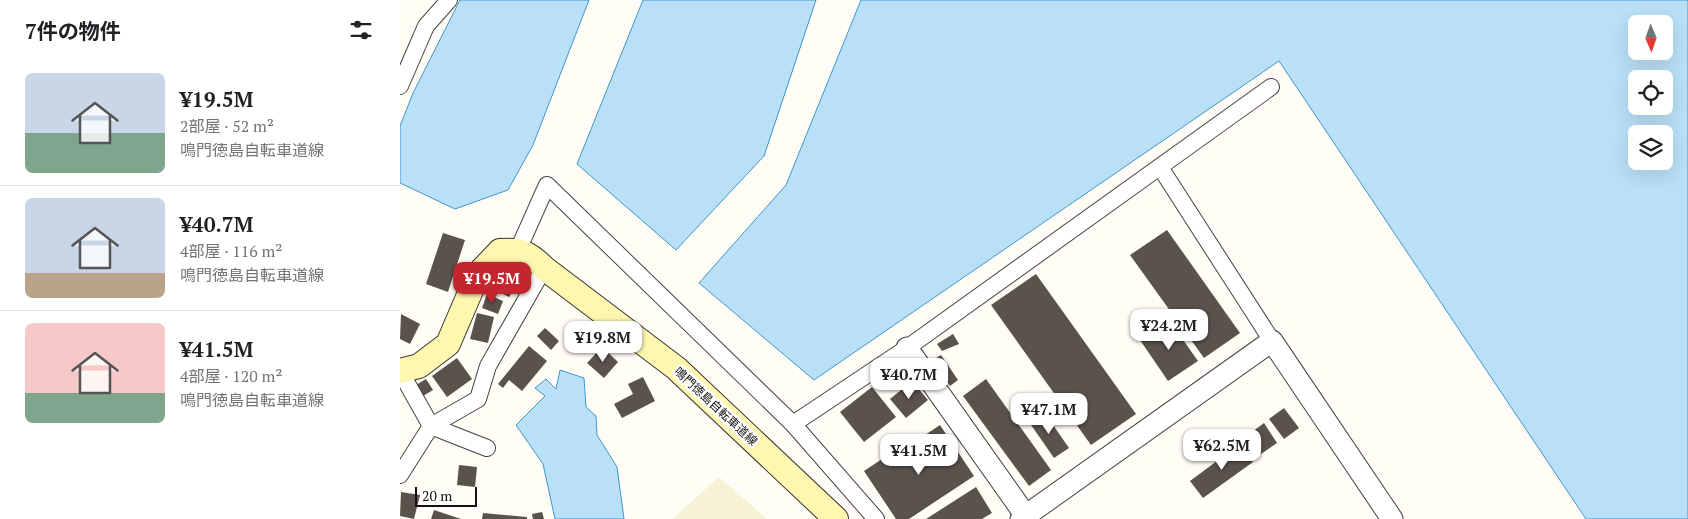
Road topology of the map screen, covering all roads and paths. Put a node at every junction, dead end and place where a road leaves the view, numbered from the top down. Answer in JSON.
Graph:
{"nodes":[{"id":1,"x":449,"y":0,"type":"edge"},
{"id":2,"x":400,"y":86,"type":"edge"},
{"id":3,"x":1271,"y":87,"type":"dead end"},
{"id":4,"x":1160,"y":167,"type":"junction"},
{"id":5,"x":518,"y":250,"type":"junction"},
{"id":6,"x":544,"y":268,"type":"junction"},
{"id":7,"x":1272,"y":341,"type":"junction"},
{"id":8,"x":908,"y":348,"type":"junction"},
{"id":9,"x":400,"y":371,"type":"edge"},
{"id":10,"x":793,"y":424,"type":"junction"},
{"id":11,"x":431,"y":426,"type":"junction"},
{"id":12,"x":488,"y":448,"type":"dead end"},
{"id":13,"x":400,"y":475,"type":"edge"},
{"id":14,"x":1024,"y":517,"type":"edge"},
{"id":15,"x":836,"y":519,"type":"edge"},
{"id":16,"x":876,"y":519,"type":"edge"},
{"id":17,"x":1392,"y":519,"type":"edge"}],
"edges":[{"from":1,"to":2,"type":"street"},
{"from":3,"to":4,"type":"street"},
{"from":4,"to":7,"type":"street"},
{"from":4,"to":8,"type":"street"},
{"from":5,"to":6,"type":"main road","name":"鳴門徳島自転車道線"},
{"from":5,"to":9,"type":"main road"},
{"from":5,"to":10,"type":"street"},
{"from":6,"to":11,"type":"street"},
{"from":6,"to":15,"type":"main road","name":"鳴門徳島自転車道線"},
{"from":7,"to":14,"type":"street"},
{"from":7,"to":17,"type":"street"},
{"from":8,"to":10,"type":"street"},
{"from":8,"to":14,"type":"street"},
{"from":9,"to":11,"type":"street"},
{"from":10,"to":16,"type":"street"},
{"from":11,"to":12,"type":"street"},
{"from":11,"to":13,"type":"street"}]}
